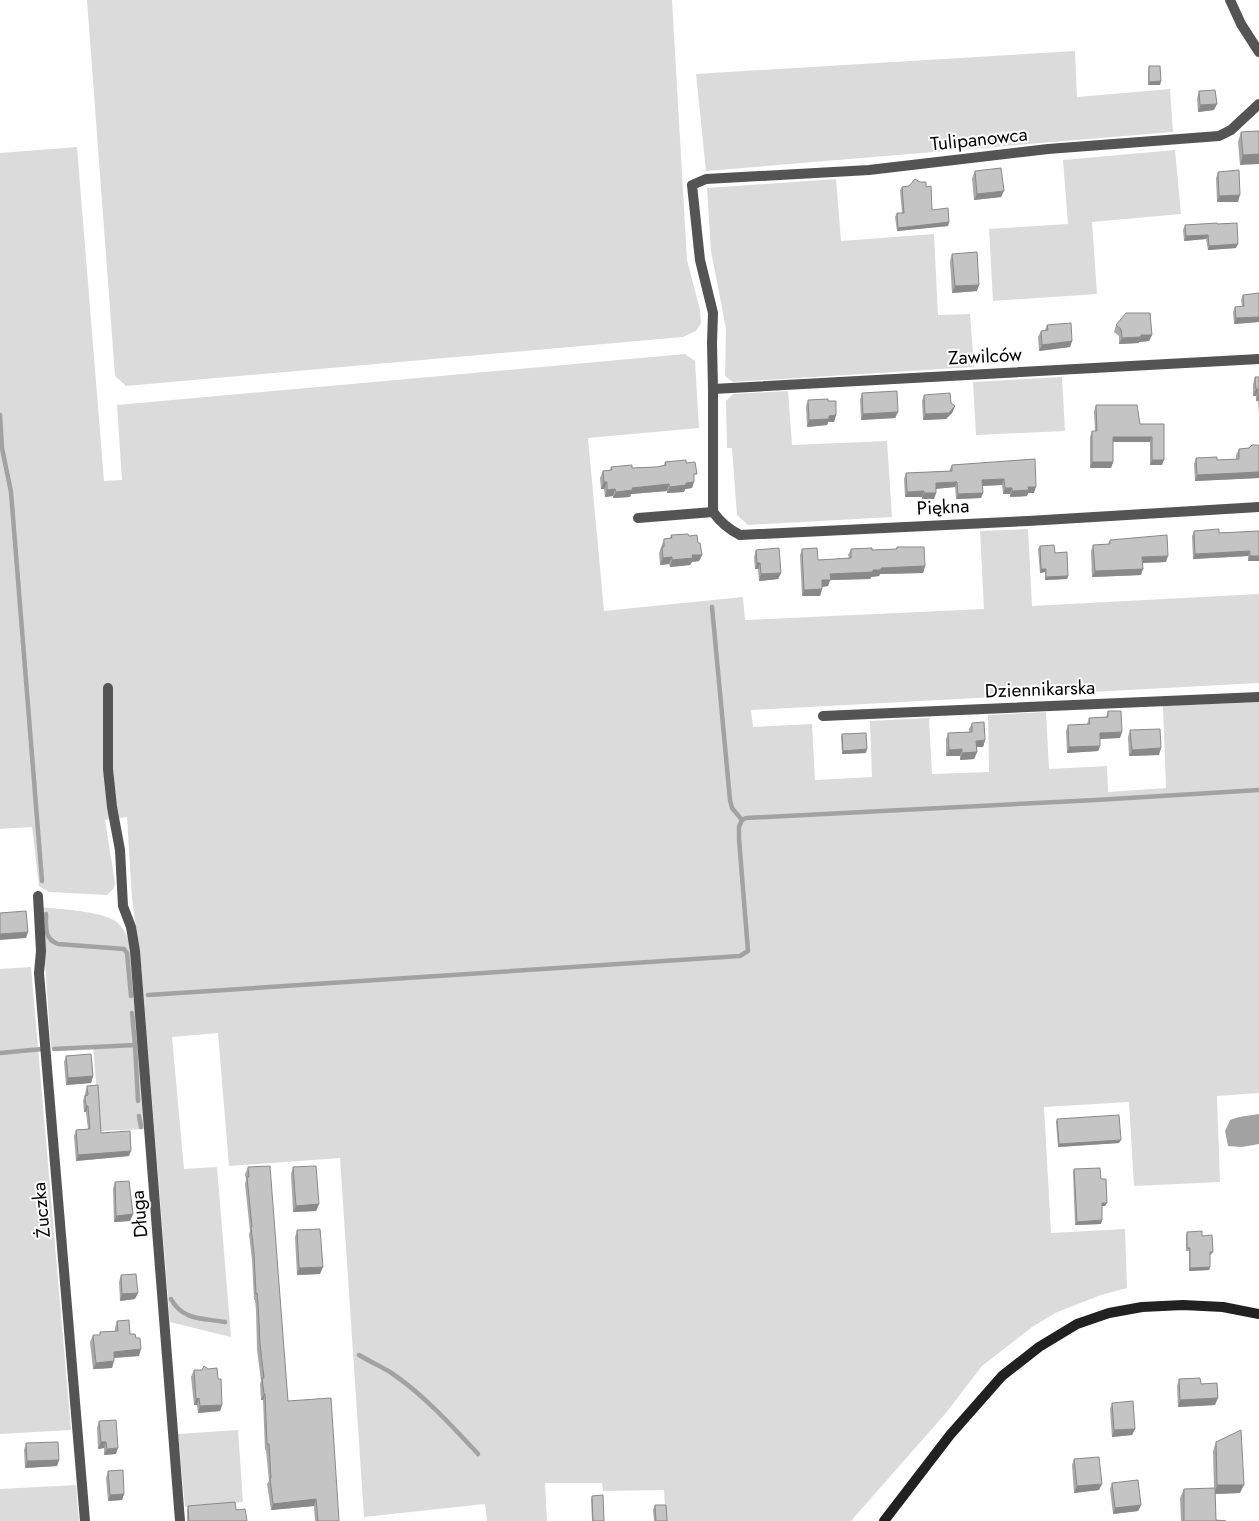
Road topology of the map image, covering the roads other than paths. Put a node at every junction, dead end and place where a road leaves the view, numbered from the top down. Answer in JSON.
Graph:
{"nodes":[{"id":1,"x":1230,"y":0,"type":"edge"},
{"id":2,"x":1259,"y":52,"type":"edge"},
{"id":3,"x":1259,"y":104,"type":"edge"},
{"id":4,"x":1259,"y":359,"type":"edge"},
{"id":5,"x":713,"y":389,"type":"junction"},
{"id":6,"x":1259,"y":507,"type":"edge"},
{"id":7,"x":714,"y":512,"type":"junction"},
{"id":8,"x":638,"y":518,"type":"dead end"},
{"id":9,"x":108,"y":688,"type":"dead end"},
{"id":10,"x":1259,"y":697,"type":"edge"},
{"id":11,"x":823,"y":716,"type":"dead end"},
{"id":12,"x":38,"y":896,"type":"dead end"},
{"id":13,"x":1259,"y":1314,"type":"edge"},
{"id":14,"x":85,"y":1521,"type":"edge"},
{"id":15,"x":180,"y":1521,"type":"edge"},
{"id":16,"x":884,"y":1521,"type":"edge"}],
"edges":[{"from":1,"to":2,"type":"street"},
{"from":3,"to":5,"type":"street","name":"Tulipanowca"},
{"from":4,"to":5,"type":"street","name":"Zawilców"},
{"from":5,"to":7,"type":"street"},
{"from":6,"to":7,"type":"street","name":"Piękna"},
{"from":7,"to":8,"type":"street"},
{"from":9,"to":15,"type":"street","name":"Długa"},
{"from":10,"to":11,"type":"street","name":"Dziennikarska"},
{"from":12,"to":14,"type":"street","name":"Żuczka"},
{"from":13,"to":16,"type":"street"}]}
